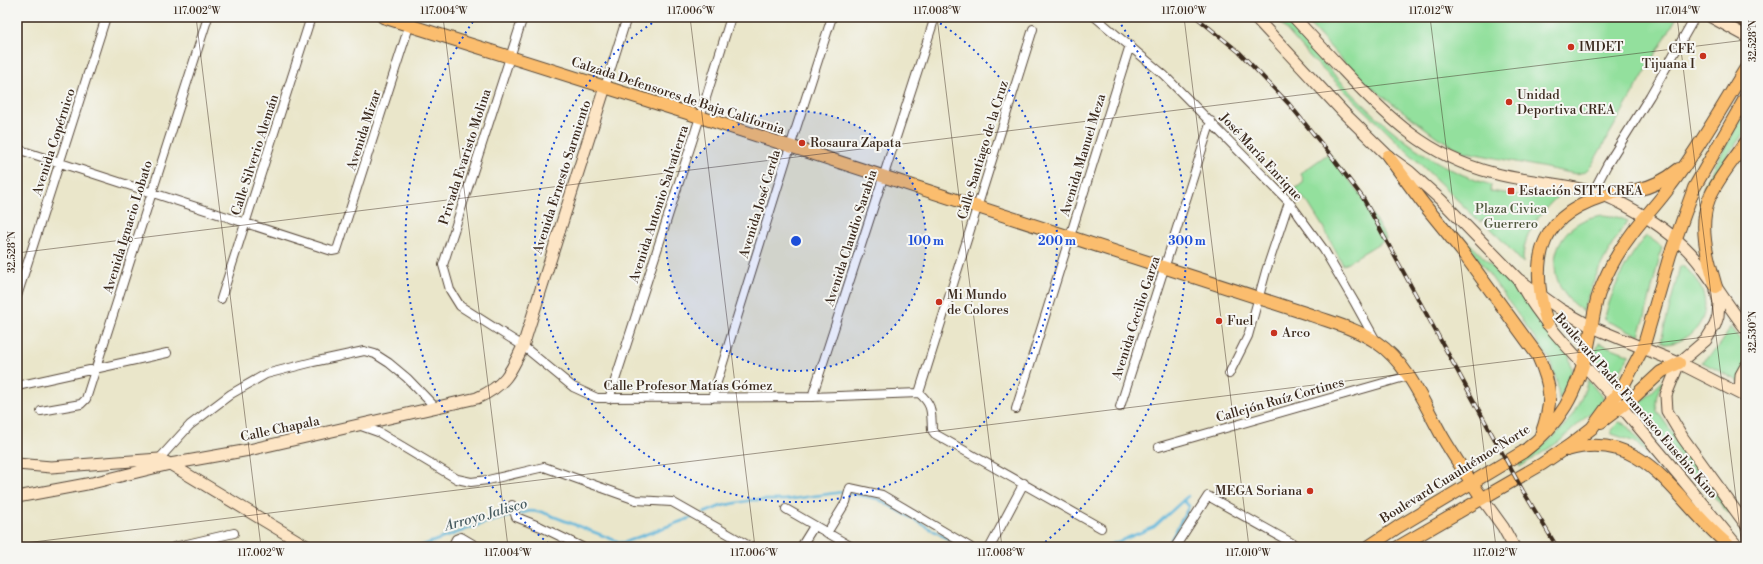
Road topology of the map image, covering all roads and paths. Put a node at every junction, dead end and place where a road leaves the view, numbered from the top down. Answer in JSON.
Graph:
{"nodes":[{"id":1,"x":106,"y":17,"type":"edge"},
{"id":2,"x":208,"y":17,"type":"edge"},
{"id":3,"x":311,"y":17,"type":"edge"},
{"id":4,"x":383,"y":17,"type":"edge"},
{"id":5,"x":523,"y":17,"type":"edge"},
{"id":6,"x":628,"y":17,"type":"edge"},
{"id":7,"x":731,"y":17,"type":"edge"},
{"id":8,"x":832,"y":17,"type":"edge"},
{"id":9,"x":935,"y":17,"type":"edge"},
{"id":10,"x":1095,"y":17,"type":"edge"},
{"id":11,"x":1255,"y":17,"type":"edge"},
{"id":12,"x":1294,"y":17,"type":"edge"},
{"id":13,"x":1695,"y":17,"type":"edge"},
{"id":14,"x":1711,"y":17,"type":"edge"},
{"id":15,"x":1740,"y":17,"type":"edge"},
{"id":16,"x":1746,"y":20,"type":"edge"},
{"id":17,"x":411,"y":22,"type":"edge"},
{"id":18,"x":1033,"y":29,"type":"dead end"},
{"id":19,"x":1746,"y":36,"type":"edge"},
{"id":20,"x":1130,"y":45,"type":"junction"},
{"id":21,"x":510,"y":57,"type":"junction"},
{"id":22,"x":1745,"y":70,"type":"edge"},
{"id":23,"x":605,"y":87,"type":"junction"},
{"id":24,"x":1746,"y":96,"type":"edge"},
{"id":25,"x":700,"y":117,"type":"junction"},
{"id":26,"x":1211,"y":121,"type":"junction"},
{"id":27,"x":1746,"y":142,"type":"edge"},
{"id":28,"x":790,"y":147,"type":"junction"},
{"id":29,"x":17,"y":149,"type":"edge"},
{"id":30,"x":1388,"y":156,"type":"junction"},
{"id":31,"x":1690,"y":160,"type":"junction"},
{"id":32,"x":60,"y":163,"type":"junction"},
{"id":33,"x":883,"y":177,"type":"junction"},
{"id":34,"x":152,"y":192,"type":"junction"},
{"id":35,"x":1593,"y":192,"type":"junction"},
{"id":36,"x":1605,"y":196,"type":"junction"},
{"id":37,"x":1289,"y":202,"type":"junction"},
{"id":38,"x":977,"y":208,"type":"junction"},
{"id":39,"x":1646,"y":218,"type":"junction"},
{"id":40,"x":246,"y":223,"type":"junction"},
{"id":41,"x":1070,"y":238,"type":"junction"},
{"id":42,"x":1676,"y":239,"type":"junction"},
{"id":43,"x":443,"y":265,"type":"joint"},
{"id":44,"x":1164,"y":268,"type":"junction"},
{"id":45,"x":1518,"y":279,"type":"junction"},
{"id":46,"x":1716,"y":287,"type":"junction"},
{"id":47,"x":1541,"y":295,"type":"junction"},
{"id":48,"x":17,"y":296,"type":"edge"},
{"id":49,"x":1259,"y":298,"type":"junction"},
{"id":50,"x":220,"y":299,"type":"dead end"},
{"id":51,"x":1547,"y":324,"type":"junction"},
{"id":52,"x":1592,"y":327,"type":"junction"},
{"id":53,"x":1746,"y":329,"type":"edge"},
{"id":54,"x":1376,"y":342,"type":"junction"},
{"id":55,"x":523,"y":346,"type":"junction"},
{"id":56,"x":1643,"y":348,"type":"junction"},
{"id":57,"x":167,"y":353,"type":"dead end"},
{"id":58,"x":1679,"y":363,"type":"junction"},
{"id":59,"x":1583,"y":365,"type":"junction"},
{"id":60,"x":1746,"y":366,"type":"edge"},
{"id":61,"x":96,"y":369,"type":"junction"},
{"id":62,"x":1230,"y":374,"type":"dead end"},
{"id":63,"x":1408,"y":376,"type":"junction"},
{"id":64,"x":17,"y":386,"type":"edge"},
{"id":65,"x":919,"y":393,"type":"junction"},
{"id":66,"x":1743,"y":396,"type":"edge"},
{"id":67,"x":812,"y":397,"type":"junction"},
{"id":68,"x":1613,"y":397,"type":"junction"},
{"id":69,"x":712,"y":398,"type":"junction"},
{"id":70,"x":608,"y":399,"type":"junction"},
{"id":71,"x":1120,"y":407,"type":"dead end"},
{"id":72,"x":1621,"y":407,"type":"junction"},
{"id":73,"x":436,"y":408,"type":"junction"},
{"id":74,"x":1016,"y":410,"type":"dead end"},
{"id":75,"x":41,"y":411,"type":"dead end"},
{"id":76,"x":361,"y":426,"type":"junction"},
{"id":77,"x":1592,"y":428,"type":"junction"},
{"id":78,"x":1539,"y":440,"type":"junction"},
{"id":79,"x":1159,"y":447,"type":"dead end"},
{"id":80,"x":1560,"y":452,"type":"junction"},
{"id":81,"x":159,"y":459,"type":"junction"},
{"id":82,"x":17,"y":464,"type":"edge"},
{"id":83,"x":170,"y":464,"type":"junction"},
{"id":84,"x":1471,"y":482,"type":"junction"},
{"id":85,"x":1024,"y":483,"type":"junction"},
{"id":86,"x":17,"y":497,"type":"edge"},
{"id":87,"x":1482,"y":498,"type":"junction"},
{"id":88,"x":786,"y":509,"type":"dead end"},
{"id":89,"x":514,"y":511,"type":"dead end"},
{"id":90,"x":1746,"y":525,"type":"edge"},
{"id":91,"x":814,"y":526,"type":"junction"},
{"id":92,"x":1101,"y":528,"type":"dead end"},
{"id":93,"x":234,"y":533,"type":"dead end"},
{"id":94,"x":827,"y":533,"type":"junction"},
{"id":95,"x":174,"y":547,"type":"edge"},
{"id":96,"x":308,"y":547,"type":"edge"},
{"id":97,"x":452,"y":547,"type":"edge"},
{"id":98,"x":478,"y":547,"type":"edge"},
{"id":99,"x":582,"y":547,"type":"edge"},
{"id":100,"x":751,"y":547,"type":"edge"},
{"id":101,"x":800,"y":547,"type":"edge"},
{"id":102,"x":852,"y":547,"type":"edge"},
{"id":103,"x":970,"y":547,"type":"edge"},
{"id":104,"x":990,"y":547,"type":"edge"},
{"id":105,"x":1175,"y":547,"type":"edge"},
{"id":106,"x":1299,"y":547,"type":"edge"},
{"id":107,"x":1368,"y":547,"type":"edge"},
{"id":108,"x":1398,"y":547,"type":"edge"},
{"id":109,"x":1514,"y":547,"type":"edge"},
{"id":110,"x":1731,"y":547,"type":"edge"},
{"id":111,"x":1738,"y":547,"type":"edge"}],
"edges":[{"from":1,"to":32,"type":"street","name":"Avenida Copérnico"},
{"from":2,"to":34,"type":"street","name":"Avenida Ignacio Lobato"},
{"from":3,"to":40,"type":"street","name":"Calle Silverio Alemán"},
{"from":4,"to":17,"type":"main road","name":"Calzada Defensores de Baja California"},
{"from":5,"to":21,"type":"street","name":"Privada Evaristo Molina"},
{"from":6,"to":23,"type":"street","name":"Avenida Ernesto Sarmiento"},
{"from":7,"to":25,"type":"street","name":"Avenida Antonio Salvatierra"},
{"from":8,"to":28,"type":"street","name":"Avenida José Cerda"},
{"from":9,"to":33,"type":"street","name":"Avenida Claudio Sarabia"},
{"from":10,"to":20,"type":"street","name":"José María Enrique"},
{"from":11,"to":30,"type":"main road"},
{"from":12,"to":35,"type":"main road"},
{"from":13,"to":35,"type":"street"},
{"from":14,"to":19,"type":"main road"},
{"from":15,"to":16,"type":"highway"},
{"from":17,"to":21,"type":"main road","name":"Calzada Defensores de Baja California"},
{"from":17,"to":40,"type":"street","name":"Avenida Mizar"},
{"from":18,"to":38,"type":"street","name":"Calle Santiago de la Cruz"},
{"from":20,"to":26,"type":"street","name":"José María Enrique"},
{"from":20,"to":41,"type":"street","name":"Avenida Manuel Meza"},
{"from":21,"to":23,"type":"main road","name":"Calzada Defensores de Baja California"},
{"from":21,"to":43,"type":"street","name":"Privada Evaristo Molina"},
{"from":22,"to":31,"type":"main road","name":"Boulevard Cuauhtémoc Norte"},
{"from":23,"to":25,"type":"main road","name":"Calzada Defensores de Baja California"},
{"from":23,"to":55,"type":"main road","name":"Avenida Ernesto Sarmiento"},
{"from":24,"to":42,"type":"main road"},
{"from":25,"to":28,"type":"main road","name":"Calzada Defensores de Baja California"},
{"from":25,"to":70,"type":"street","name":"Avenida Antonio Salvatierra"},
{"from":26,"to":37,"type":"street","name":"José María Enrique"},
{"from":26,"to":44,"type":"street","name":"Avenida Cecilio Garza"},
{"from":27,"to":46,"type":"main road"},
{"from":28,"to":33,"type":"main road","name":"Calzada Defensores de Baja California"},
{"from":28,"to":69,"type":"street","name":"Avenida José Cerda"},
{"from":29,"to":32,"type":"street"},
{"from":30,"to":45,"type":"main road"},
{"from":30,"to":78,"type":"main road"},
{"from":31,"to":36,"type":"main road"},
{"from":31,"to":39,"type":"main road","name":"Boulevard Cuauhtémoc Norte"},
{"from":32,"to":34,"type":"street"},
{"from":32,"to":48,"type":"street","name":"Avenida Copérnico"},
{"from":33,"to":38,"type":"main road","name":"Calzada Defensores de Baja California"},
{"from":33,"to":67,"type":"street","name":"Avenida Claudio Sarabia"},
{"from":34,"to":40,"type":"street"},
{"from":34,"to":61,"type":"street","name":"Avenida Ignacio Lobato"},
{"from":35,"to":36,"type":"main road"},
{"from":36,"to":39,"type":"main road"},
{"from":36,"to":47,"type":"main road"},
{"from":37,"to":49,"type":"street"},
{"from":37,"to":54,"type":"street","name":"José María Enrique"},
{"from":38,"to":41,"type":"main road","name":"Calzada Defensores de Baja California"},
{"from":38,"to":65,"type":"street","name":"Calle Santiago de la Cruz"},
{"from":39,"to":42,"type":"main road"},
{"from":39,"to":52,"type":"main road","name":"Boulevard Cuauhtémoc Norte"},
{"from":40,"to":50,"type":"street","name":"Calle Silverio Alemán"},
{"from":41,"to":44,"type":"main road","name":"Calzada Defensores de Baja California"},
{"from":41,"to":74,"type":"street","name":"Avenida Manuel Meza"},
{"from":42,"to":46,"type":"main road"},
{"from":42,"to":56,"type":"main road"},
{"from":43,"to":55,"type":"street","name":"Calle Profesor Matías Gómez"},
{"from":44,"to":49,"type":"main road","name":"Calzada Defensores de Baja California"},
{"from":44,"to":71,"type":"street","name":"Avenida Cecilio Garza"},
{"from":45,"to":47,"type":"main road"},
{"from":45,"to":51,"type":"main road","name":"Boulevard Padre Francisco Eusebio Kino"},
{"from":46,"to":53,"type":"main road"},
{"from":46,"to":58,"type":"main road"},
{"from":47,"to":51,"type":"main road"},
{"from":47,"to":52,"type":"main road"},
{"from":49,"to":54,"type":"main road","name":"Calzada Defensores de Baja California"},
{"from":49,"to":62,"type":"street"},
{"from":51,"to":59,"type":"main road","name":"Boulevard Padre Francisco Eusebio Kino"},
{"from":52,"to":56,"type":"main road"},
{"from":52,"to":59,"type":"main road","name":"Boulevard Cuauhtémoc Norte"},
{"from":54,"to":63,"type":"main road","name":"Calzada Defensores de Baja California"},
{"from":55,"to":70,"type":"street","name":"Calle Profesor Matías Gómez"},
{"from":55,"to":73,"type":"main road","name":"Calle Chapala"},
{"from":56,"to":58,"type":"main road"},
{"from":56,"to":68,"type":"main road"},
{"from":57,"to":61,"type":"street"},
{"from":58,"to":66,"type":"main road"},
{"from":58,"to":72,"type":"main road"},
{"from":58,"to":90,"type":"main road","name":"Boulevard Padre Francisco Eusebio Kino"},
{"from":59,"to":68,"type":"main road","name":"Boulevard Padre Francisco Eusebio Kino"},
{"from":59,"to":78,"type":"main road","name":"Boulevard Cuauhtémoc Norte"},
{"from":60,"to":66,"type":"main road"},
{"from":61,"to":64,"type":"street"},
{"from":61,"to":75,"type":"street","name":"Avenida Ignacio Lobato"},
{"from":63,"to":79,"type":"street","name":"Callejón Ruíz Cortines"},
{"from":63,"to":84,"type":"main road","name":"Calzada Defensores de Baja California"},
{"from":65,"to":67,"type":"street","name":"Calle Profesor Matías Gómez"},
{"from":65,"to":85,"type":"street"},
{"from":67,"to":69,"type":"street","name":"Calle Profesor Matías Gómez"},
{"from":68,"to":72,"type":"main road","name":"Boulevard Padre Francisco Eusebio Kino"},
{"from":68,"to":77,"type":"main road"},
{"from":69,"to":70,"type":"street","name":"Calle Profesor Matías Gómez"},
{"from":72,"to":77,"type":"main road"},
{"from":72,"to":111,"type":"main road","name":"Boulevard Padre Francisco Eusebio Kino"},
{"from":73,"to":76,"type":"main road","name":"Calle Chapala"},
{"from":73,"to":81,"type":"street"},
{"from":76,"to":83,"type":"main road","name":"Calle Chapala"},
{"from":76,"to":100,"type":"street"},
{"from":77,"to":80,"type":"main road"},
{"from":78,"to":84,"type":"main road","name":"Boulevard Cuauhtémoc Norte"},
{"from":80,"to":87,"type":"main road"},
{"from":80,"to":110,"type":"main road"},
{"from":81,"to":82,"type":"main road"},
{"from":81,"to":83,"type":"main road"},
{"from":83,"to":86,"type":"main road","name":"Calle Chapala"},
{"from":83,"to":96,"type":"main road"},
{"from":84,"to":87,"type":"main road","name":"Calzada Defensores de Baja California"},
{"from":84,"to":107,"type":"main road","name":"Boulevard Cuauhtémoc Norte"},
{"from":85,"to":92,"type":"street"},
{"from":85,"to":104,"type":"street"},
{"from":87,"to":108,"type":"main road"},
{"from":87,"to":109,"type":"main road"},
{"from":88,"to":91,"type":"street"},
{"from":89,"to":99,"type":"street"},
{"from":91,"to":94,"type":"street"},
{"from":91,"to":101,"type":"street"},
{"from":93,"to":95,"type":"street"},
{"from":94,"to":102,"type":"street"},
{"from":94,"to":103,"type":"street"},
{"from":97,"to":98,"type":"street"},
{"from":105,"to":106,"type":"street"}]}
